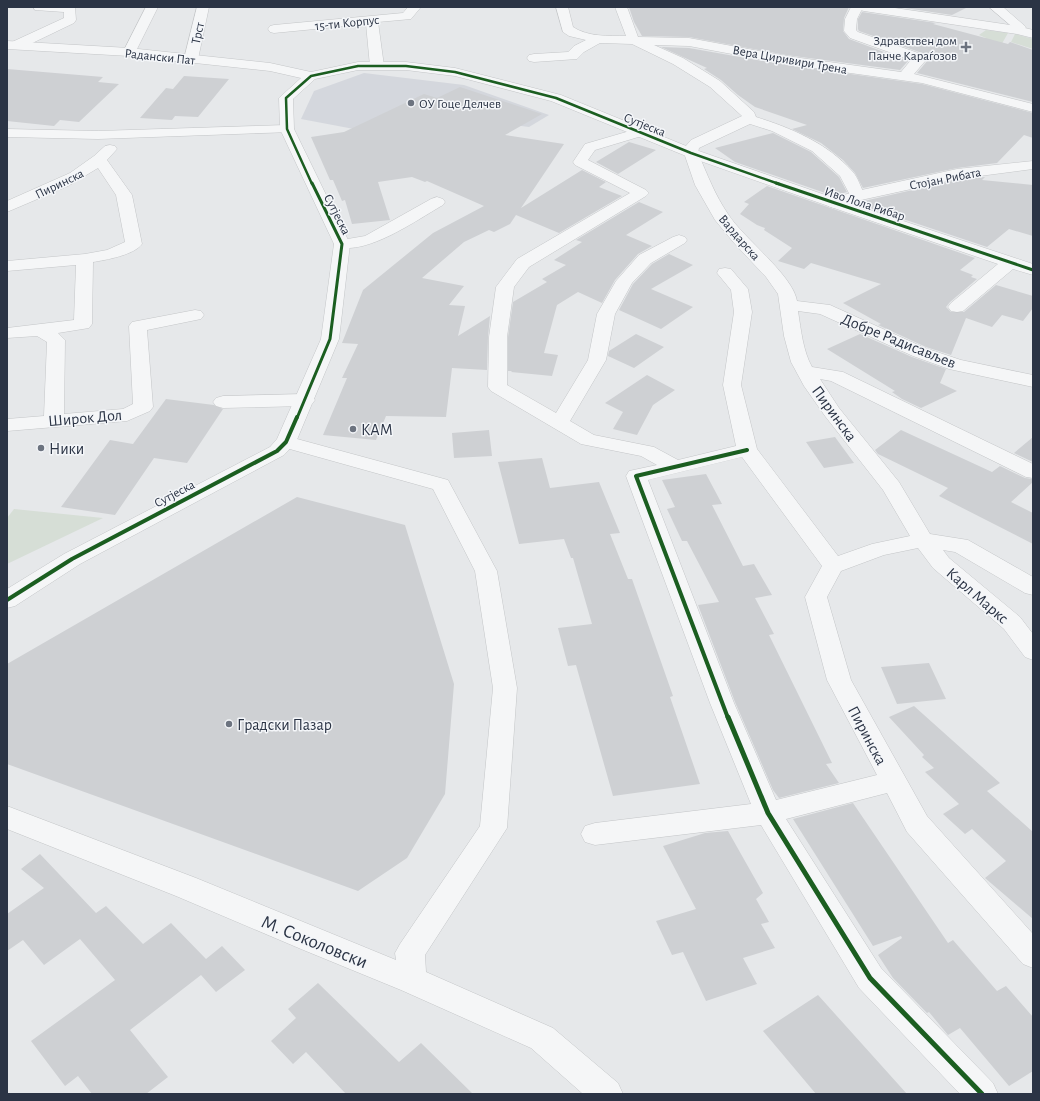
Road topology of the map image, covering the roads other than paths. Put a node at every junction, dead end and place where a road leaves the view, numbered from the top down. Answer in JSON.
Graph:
{"nodes":[{"id":1,"x":39,"y":7,"type":"edge"},
{"id":2,"x":152,"y":7,"type":"edge"},
{"id":3,"x":203,"y":7,"type":"edge"},
{"id":4,"x":415,"y":7,"type":"edge"},
{"id":5,"x":562,"y":7,"type":"edge"},
{"id":6,"x":621,"y":7,"type":"edge"},
{"id":7,"x":857,"y":7,"type":"edge"},
{"id":8,"x":864,"y":7,"type":"edge"},
{"id":9,"x":882,"y":7,"type":"edge"},
{"id":10,"x":995,"y":7,"type":"edge"},
{"id":11,"x":372,"y":20,"type":"junction"},
{"id":12,"x":274,"y":29,"type":"dead end"},
{"id":13,"x":1019,"y":29,"type":"junction"},
{"id":14,"x":1033,"y":30,"type":"edge"},
{"id":15,"x":1033,"y":34,"type":"edge"},
{"id":16,"x":598,"y":39,"type":"junction"},
{"id":17,"x":634,"y":40,"type":"junction"},
{"id":18,"x":12,"y":45,"type":"edge"},
{"id":19,"x":129,"y":52,"type":"junction"},
{"id":20,"x":534,"y":58,"type":"dead end"},
{"id":21,"x":191,"y":59,"type":"junction"},
{"id":22,"x":377,"y":66,"type":"junction"},
{"id":23,"x":311,"y":76,"type":"junction"},
{"id":24,"x":904,"y":76,"type":"junction"},
{"id":25,"x":1033,"y":108,"type":"edge"},
{"id":26,"x":749,"y":119,"type":"junction"},
{"id":27,"x":287,"y":129,"type":"junction"},
{"id":28,"x":640,"y":132,"type":"junction"},
{"id":29,"x":7,"y":134,"type":"edge"},
{"id":30,"x":122,"y":134,"type":"junction"},
{"id":31,"x":691,"y":153,"type":"junction"},
{"id":32,"x":100,"y":160,"type":"junction"},
{"id":33,"x":1033,"y":165,"type":"edge"},
{"id":34,"x":857,"y":196,"type":"junction"},
{"id":35,"x":437,"y":202,"type":"dead end"},
{"id":36,"x":834,"y":203,"type":"junction"},
{"id":37,"x":7,"y":207,"type":"edge"},
{"id":38,"x":679,"y":240,"type":"dead end"},
{"id":39,"x":342,"y":244,"type":"junction"},
{"id":40,"x":85,"y":259,"type":"junction"},
{"id":41,"x":1011,"y":262,"type":"junction"},
{"id":42,"x":7,"y":266,"type":"edge"},
{"id":43,"x":1033,"y":270,"type":"edge"},
{"id":44,"x":725,"y":273,"type":"dead end"},
{"id":45,"x":789,"y":300,"type":"junction"},
{"id":46,"x":957,"y":307,"type":"dead end"},
{"id":47,"x":195,"y":314,"type":"dead end"},
{"id":48,"x":41,"y":330,"type":"junction"},
{"id":49,"x":7,"y":333,"type":"edge"},
{"id":50,"x":806,"y":372,"type":"junction"},
{"id":51,"x":1033,"y":381,"type":"edge"},
{"id":52,"x":306,"y":400,"type":"junction"},
{"id":53,"x":223,"y":402,"type":"dead end"},
{"id":54,"x":54,"y":420,"type":"junction"},
{"id":55,"x":559,"y":423,"type":"junction"},
{"id":56,"x":7,"y":425,"type":"edge"},
{"id":57,"x":286,"y":442,"type":"junction"},
{"id":58,"x":747,"y":450,"type":"junction"},
{"id":59,"x":676,"y":467,"type":"junction"},
{"id":60,"x":1033,"y":472,"type":"edge"},
{"id":61,"x":923,"y":540,"type":"junction"},
{"id":62,"x":833,"y":566,"type":"junction"},
{"id":63,"x":1033,"y":587,"type":"edge"},
{"id":64,"x":7,"y":600,"type":"edge"},
{"id":65,"x":1033,"y":651,"type":"edge"},
{"id":66,"x":893,"y":781,"type":"junction"},
{"id":67,"x":768,"y":813,"type":"junction"},
{"id":68,"x":7,"y":817,"type":"edge"},
{"id":69,"x":595,"y":834,"type":"dead end"},
{"id":70,"x":1033,"y":955,"type":"edge"},
{"id":71,"x":412,"y":980,"type":"junction"},
{"id":72,"x":607,"y":1094,"type":"edge"},
{"id":73,"x":982,"y":1094,"type":"edge"}],
"edges":[{"from":1,"to":18,"type":"street"},
{"from":2,"to":19,"type":"street"},
{"from":3,"to":21,"type":"street","name":"Трст"},
{"from":4,"to":11,"type":"street","name":"15-ти Корпус"},
{"from":5,"to":16,"type":"street","name":"Вера Циривири Трена"},
{"from":6,"to":17,"type":"street"},
{"from":7,"to":24,"type":"street"},
{"from":8,"to":13,"type":"street"},
{"from":9,"to":13,"type":"street"},
{"from":10,"to":13,"type":"street"},
{"from":11,"to":12,"type":"street","name":"15-ти Корпус"},
{"from":11,"to":22,"type":"street"},
{"from":13,"to":14,"type":"street"},
{"from":13,"to":15,"type":"street"},
{"from":16,"to":17,"type":"street","name":"Вера Циривири Трена"},
{"from":16,"to":20,"type":"street"},
{"from":17,"to":24,"type":"street","name":"Вера Циривири Трена"},
{"from":17,"to":26,"type":"street"},
{"from":18,"to":19,"type":"street","name":"Радански Пат"},
{"from":19,"to":21,"type":"street","name":"Радански Пат"},
{"from":21,"to":23,"type":"street","name":"Радански Пат"},
{"from":22,"to":23,"type":"street","name":"Сутјеска"},
{"from":22,"to":28,"type":"street","name":"Сутјеска"},
{"from":23,"to":27,"type":"street","name":"Сутјеска"},
{"from":24,"to":25,"type":"street","name":"Вера Циривири Трена"},
{"from":26,"to":31,"type":"street"},
{"from":26,"to":34,"type":"street"},
{"from":27,"to":30,"type":"street"},
{"from":27,"to":39,"type":"street","name":"Сутјеска"},
{"from":28,"to":31,"type":"street","name":"Сутјеска"},
{"from":28,"to":55,"type":"street"},
{"from":29,"to":30,"type":"street"},
{"from":30,"to":32,"type":"street","name":"Пиринска"},
{"from":31,"to":36,"type":"street","name":"Иво Лола Рибар"},
{"from":31,"to":45,"type":"street","name":"Вардарска"},
{"from":32,"to":37,"type":"street","name":"Пиринска"},
{"from":32,"to":40,"type":"street"},
{"from":33,"to":34,"type":"street","name":"Стојан Рибата"},
{"from":34,"to":36,"type":"street","name":"Стојан Рибата"},
{"from":35,"to":39,"type":"street"},
{"from":36,"to":41,"type":"street","name":"Иво Лола Рибар"},
{"from":38,"to":55,"type":"street"},
{"from":39,"to":52,"type":"street","name":"Сутјеска"},
{"from":40,"to":42,"type":"street"},
{"from":40,"to":48,"type":"street"},
{"from":41,"to":43,"type":"street","name":"Иво Лола Рибар"},
{"from":41,"to":46,"type":"street"},
{"from":44,"to":58,"type":"street"},
{"from":45,"to":50,"type":"street","name":"Пиринска"},
{"from":45,"to":51,"type":"street","name":"Добре Радисављев"},
{"from":47,"to":54,"type":"street","name":"Широк Дол"},
{"from":48,"to":49,"type":"street"},
{"from":48,"to":54,"type":"street"},
{"from":50,"to":60,"type":"street"},
{"from":50,"to":61,"type":"street","name":"Пиринска"},
{"from":52,"to":53,"type":"street"},
{"from":52,"to":57,"type":"street","name":"Сутјеска"},
{"from":54,"to":56,"type":"street","name":"Широк Дол"},
{"from":55,"to":59,"type":"street"},
{"from":57,"to":64,"type":"street","name":"Сутјеска"},
{"from":57,"to":71,"type":"street"},
{"from":58,"to":59,"type":"street"},
{"from":58,"to":62,"type":"street"},
{"from":59,"to":67,"type":"street"},
{"from":61,"to":62,"type":"street"},
{"from":61,"to":63,"type":"street"},
{"from":61,"to":65,"type":"street","name":"Карл Маркс"},
{"from":62,"to":66,"type":"street","name":"Пиринска"},
{"from":66,"to":67,"type":"street"},
{"from":66,"to":70,"type":"street","name":"Пиринска"},
{"from":67,"to":69,"type":"street"},
{"from":67,"to":73,"type":"street"},
{"from":68,"to":71,"type":"street","name":"М. Соколовски"},
{"from":71,"to":72,"type":"street","name":"М. Соколовски"}]}
